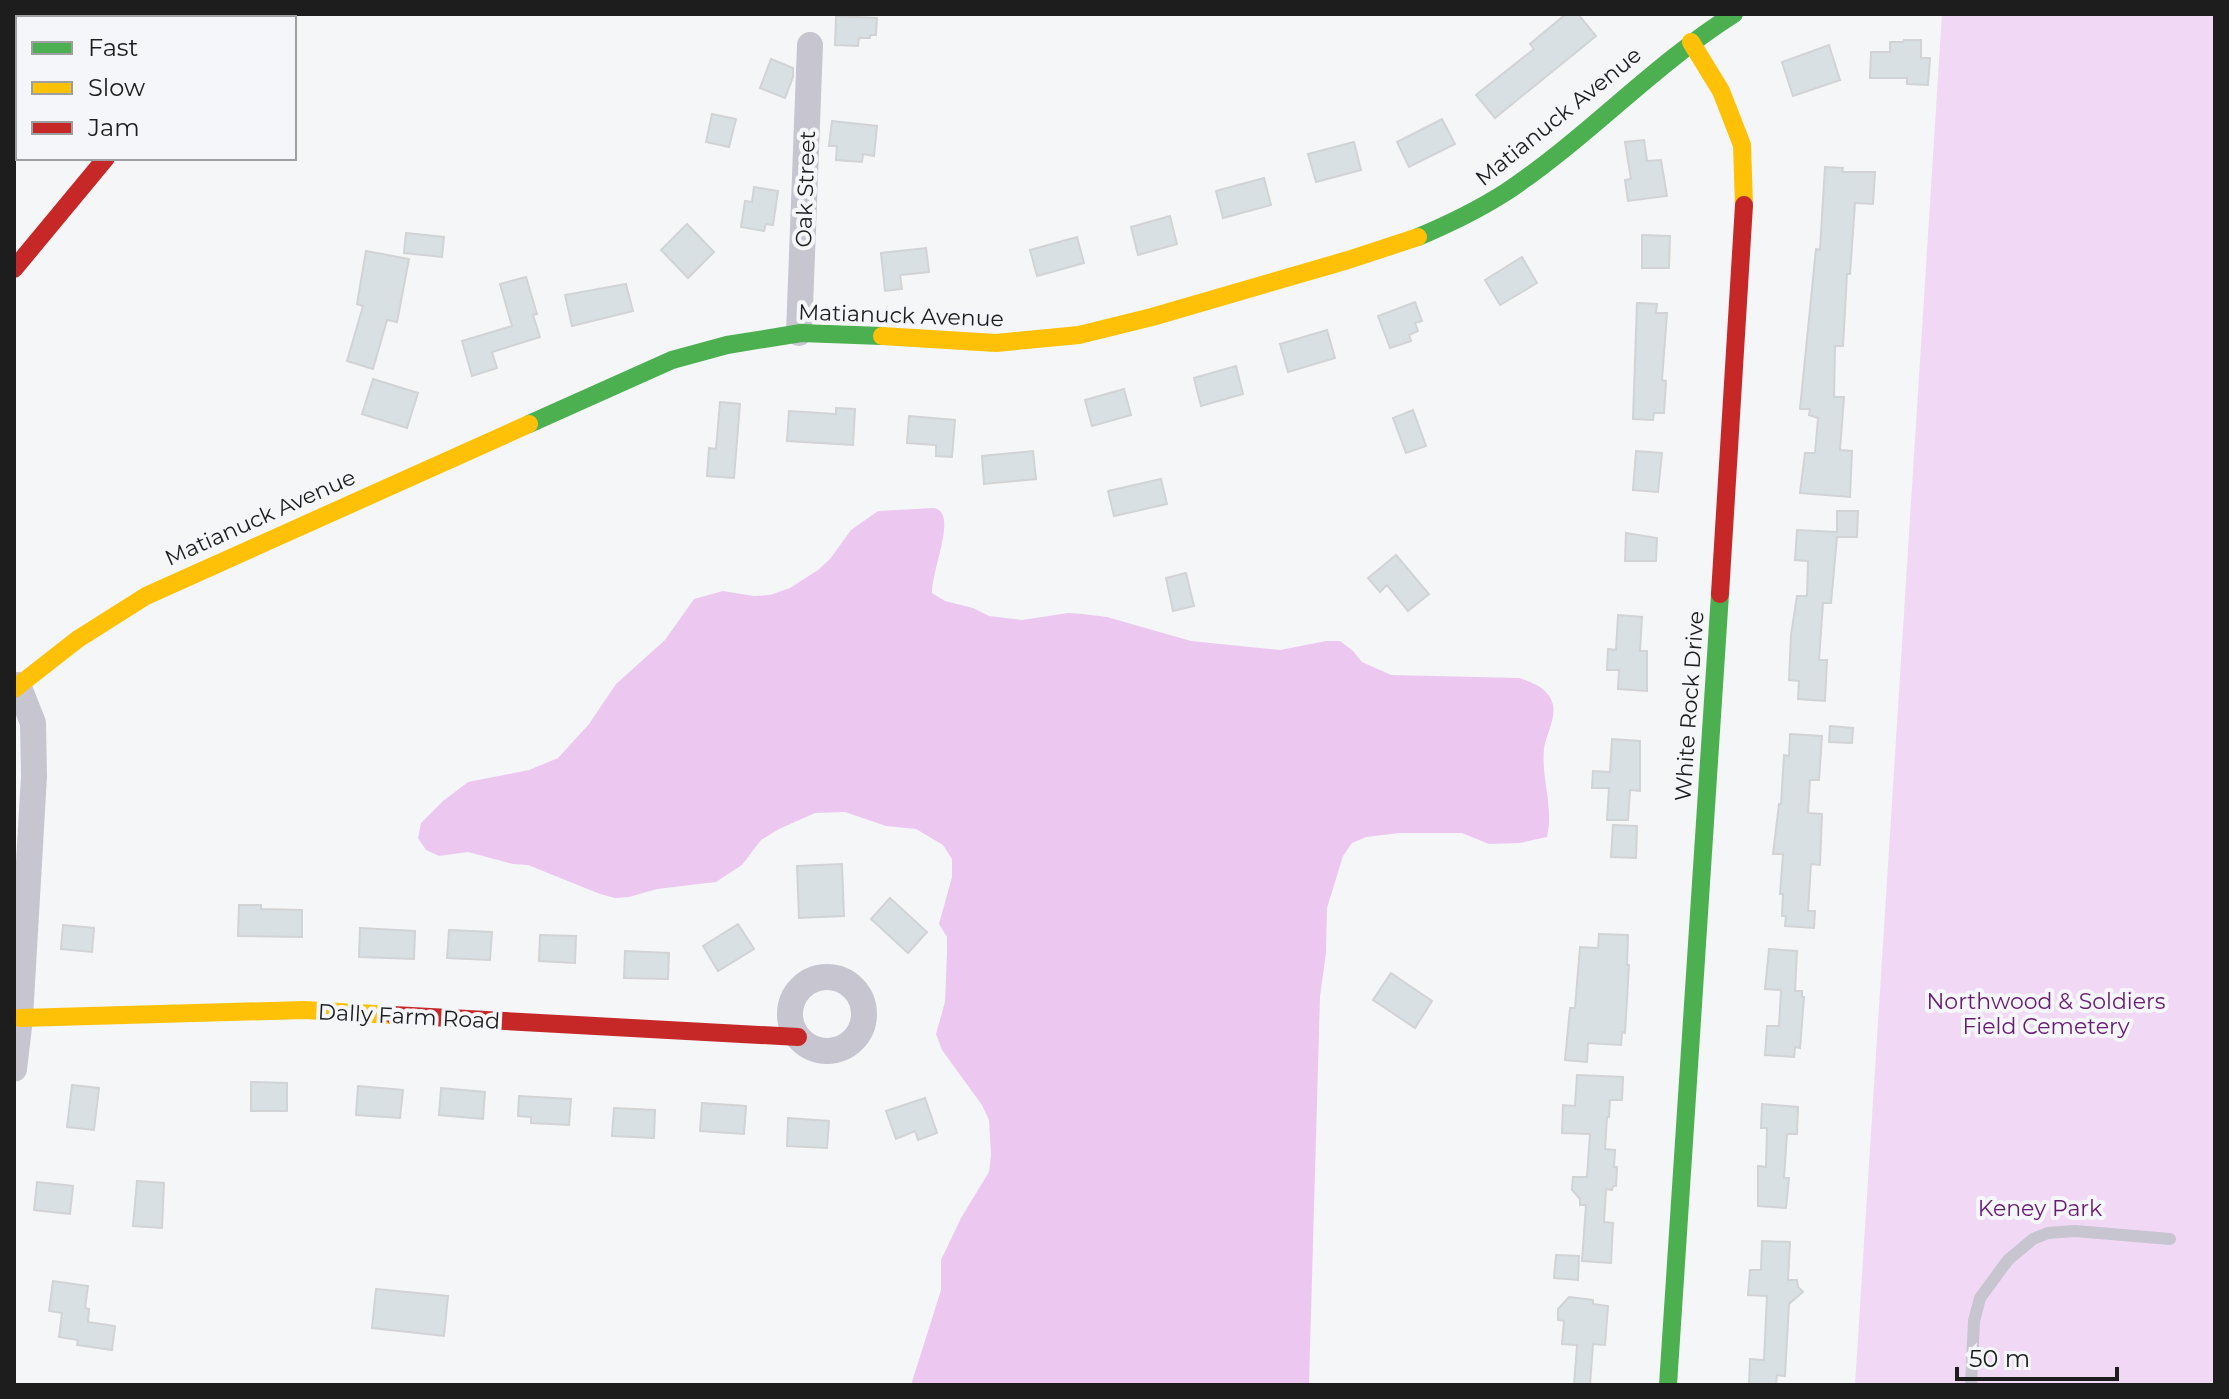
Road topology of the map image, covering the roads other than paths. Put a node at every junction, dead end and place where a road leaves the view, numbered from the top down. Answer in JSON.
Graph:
{"nodes":[{"id":1,"x":1734,"y":14,"type":"edge"},
{"id":2,"x":1691,"y":42,"type":"junction"},
{"id":3,"x":810,"y":45,"type":"dead end"},
{"id":4,"x":104,"y":160,"type":"edge"},
{"id":5,"x":14,"y":269,"type":"edge"},
{"id":6,"x":799,"y":333,"type":"junction"},
{"id":7,"x":16,"y":687,"type":"edge"},
{"id":8,"x":20,"y":1018,"type":"junction"},
{"id":9,"x":798,"y":1037,"type":"dead end"},
{"id":10,"x":14,"y":1069,"type":"edge"},
{"id":11,"x":2170,"y":1239,"type":"dead end"},
{"id":12,"x":1668,"y":1385,"type":"edge"},
{"id":13,"x":1971,"y":1385,"type":"edge"}],
"edges":[{"from":1,"to":2,"type":"main road","name":"Matianuck Avenue"},
{"from":2,"to":6,"type":"main road","name":"Matianuck Avenue"},
{"from":2,"to":12,"type":"main road","name":"White Rock Drive"},
{"from":3,"to":6,"type":"street","name":"Oak Street"},
{"from":4,"to":5,"type":"main road"},
{"from":6,"to":7,"type":"main road","name":"Matianuck Avenue"},
{"from":7,"to":8,"type":"street"},
{"from":8,"to":9,"type":"main road","name":"Dally Farm Road"},
{"from":8,"to":10,"type":"street"},
{"from":11,"to":13,"type":"lane"}]}
